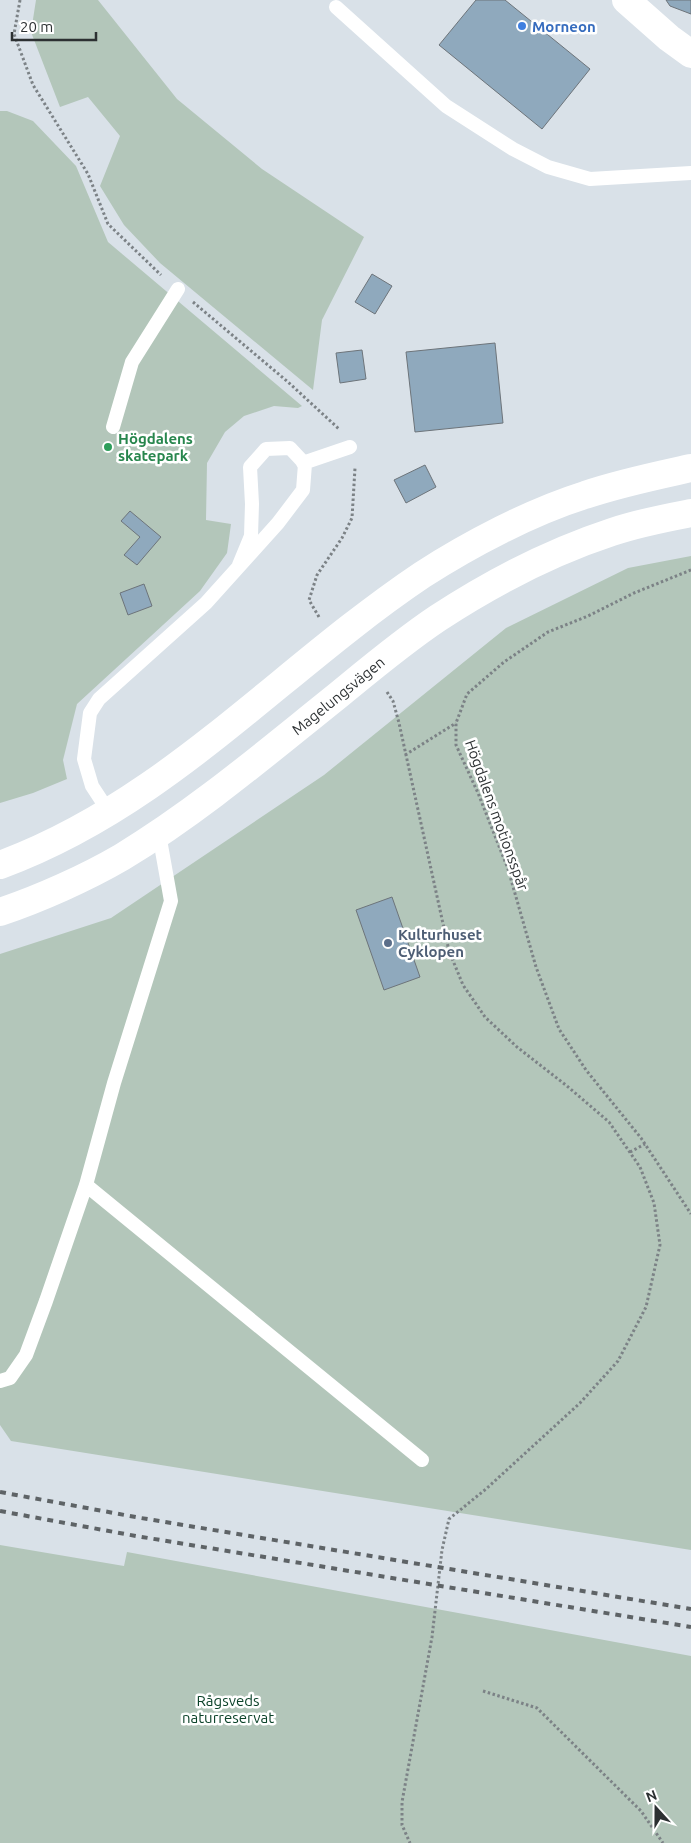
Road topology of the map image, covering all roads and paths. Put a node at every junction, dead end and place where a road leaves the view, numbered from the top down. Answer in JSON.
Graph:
{"nodes":[{"id":1,"x":20,"y":0,"type":"edge"},
{"id":2,"x":626,"y":0,"type":"edge"},
{"id":3,"x":336,"y":7,"type":"dead end"},
{"id":4,"x":691,"y":54,"type":"edge"},
{"id":5,"x":691,"y":172,"type":"edge"},
{"id":6,"x":178,"y":290,"type":"junction"},
{"id":7,"x":113,"y":428,"type":"dead end"},
{"id":8,"x":350,"y":447,"type":"junction"},
{"id":9,"x":303,"y":463,"type":"junction"},
{"id":10,"x":691,"y":468,"type":"edge"},
{"id":11,"x":691,"y":513,"type":"edge"},
{"id":12,"x":239,"y":565,"type":"junction"},
{"id":13,"x":691,"y":570,"type":"edge"},
{"id":14,"x":338,"y":639,"type":"junction"},
{"id":15,"x":366,"y":673,"type":"junction"},
{"id":16,"x":456,"y":723,"type":"junction"},
{"id":17,"x":405,"y":755,"type":"junction"},
{"id":18,"x":109,"y":812,"type":"junction"},
{"id":19,"x":159,"y":834,"type":"junction"},
{"id":20,"x":0,"y":864,"type":"edge"},
{"id":21,"x":0,"y":912,"type":"edge"},
{"id":22,"x":645,"y":1144,"type":"junction"},
{"id":23,"x":630,"y":1152,"type":"junction"},
{"id":24,"x":86,"y":1185,"type":"junction"},
{"id":25,"x":691,"y":1214,"type":"edge"},
{"id":26,"x":0,"y":1381,"type":"edge"},
{"id":27,"x":422,"y":1460,"type":"dead end"},
{"id":28,"x":483,"y":1691,"type":"dead end"},
{"id":29,"x":410,"y":1843,"type":"edge"},
{"id":30,"x":663,"y":1843,"type":"edge"}],
"edges":[{"from":1,"to":6,"type":"path"},
{"from":2,"to":4,"type":"main road"},
{"from":3,"to":5,"type":"lane"},
{"from":6,"to":7,"type":"lane"},
{"from":6,"to":8,"type":"path"},
{"from":8,"to":9,"type":"lane"},
{"from":8,"to":14,"type":"path"},
{"from":9,"to":12,"type":"lane"},
{"from":9,"to":12,"type":"lane"},
{"from":10,"to":14,"type":"main road"},
{"from":11,"to":15,"type":"main road","name":"Magelungsvägen"},
{"from":12,"to":18,"type":"lane"},
{"from":13,"to":16,"type":"path","name":"Högdalens motionsspår"},
{"from":14,"to":18,"type":"main road"},
{"from":15,"to":17,"type":"path"},
{"from":15,"to":19,"type":"main road","name":"Magelungsvägen"},
{"from":16,"to":17,"type":"path"},
{"from":16,"to":22,"type":"path","name":"Högdalens motionsspår"},
{"from":17,"to":23,"type":"path"},
{"from":18,"to":20,"type":"main road"},
{"from":19,"to":21,"type":"main road","name":"Magelungsvägen"},
{"from":19,"to":24,"type":"lane"},
{"from":22,"to":23,"type":"path"},
{"from":22,"to":25,"type":"path","name":"Högdalens motionsspår"},
{"from":23,"to":29,"type":"path"},
{"from":24,"to":26,"type":"lane"},
{"from":24,"to":27,"type":"lane"},
{"from":28,"to":30,"type":"path"}]}
